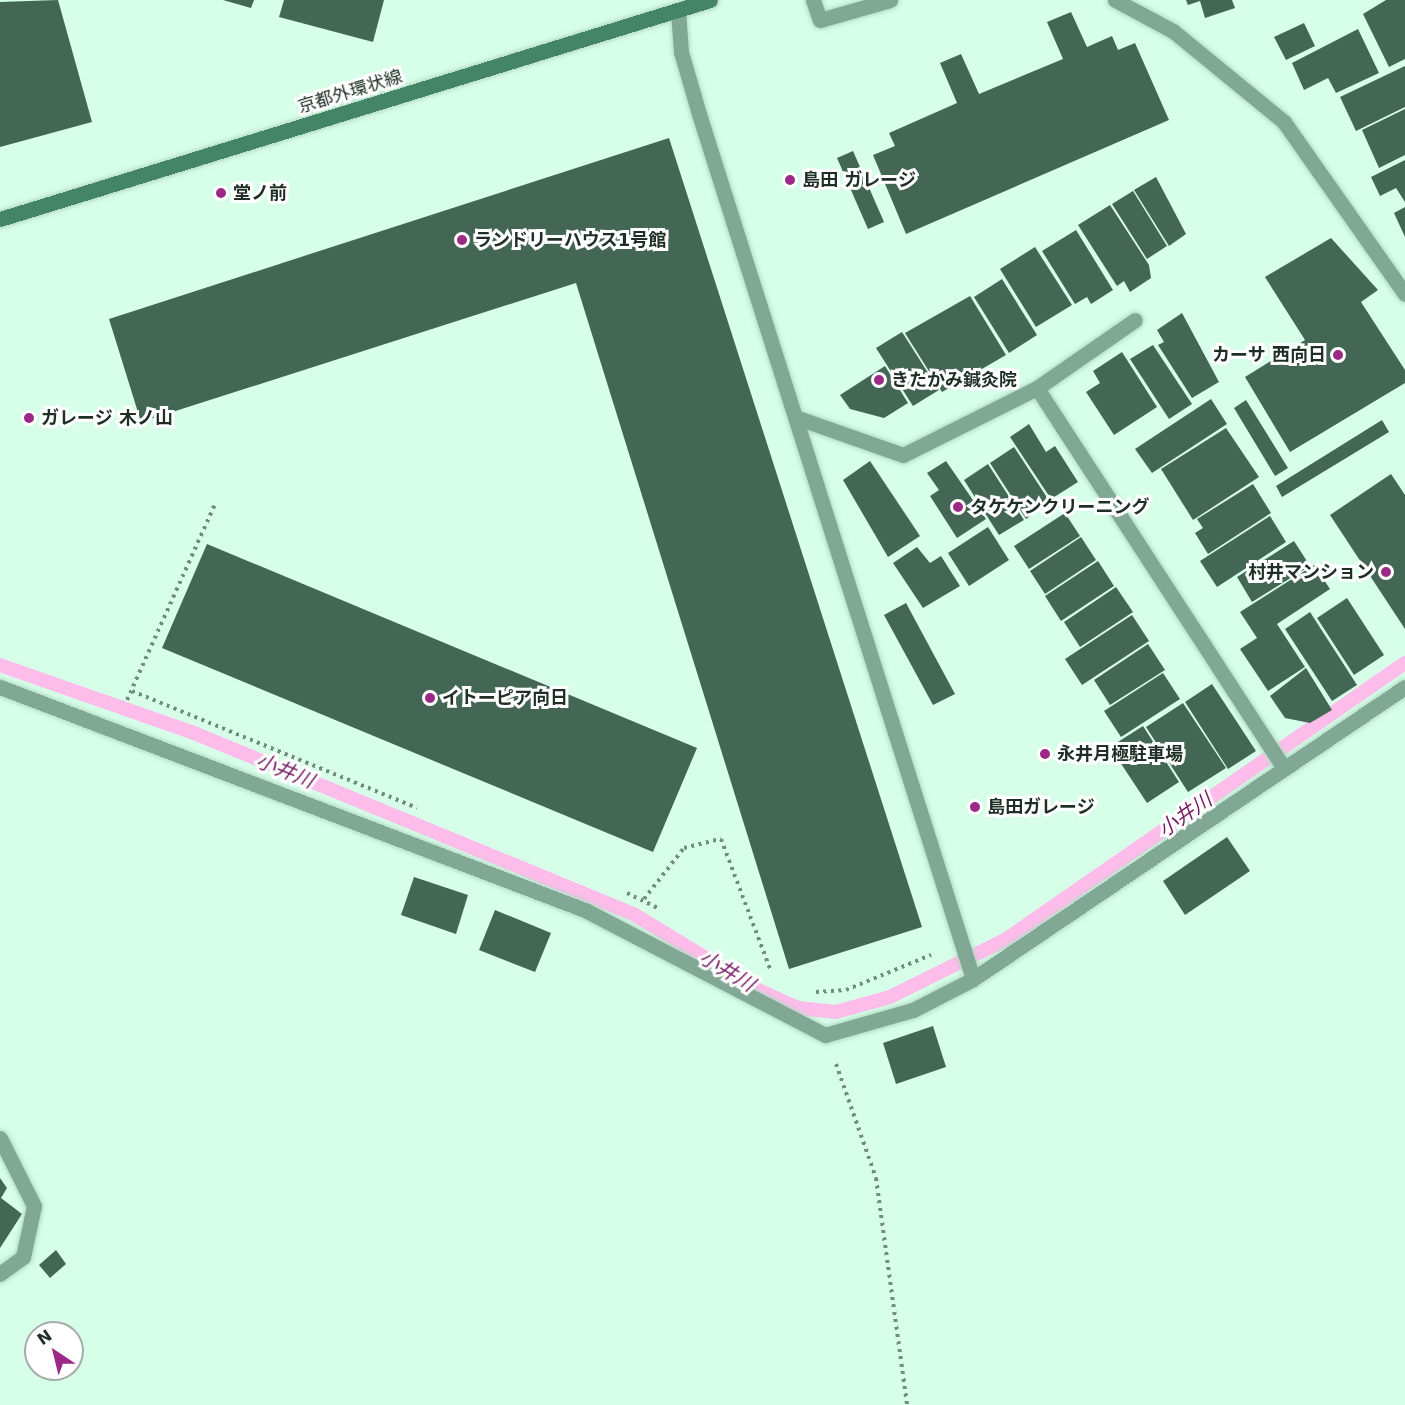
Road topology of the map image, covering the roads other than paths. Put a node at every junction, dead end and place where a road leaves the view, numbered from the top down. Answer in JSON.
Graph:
{"nodes":[{"id":1,"x":710,"y":0,"type":"edge"},
{"id":2,"x":813,"y":0,"type":"edge"},
{"id":3,"x":890,"y":0,"type":"edge"},
{"id":4,"x":1115,"y":0,"type":"edge"},
{"id":5,"x":677,"y":5,"type":"edge"},
{"id":6,"x":0,"y":219,"type":"edge"},
{"id":7,"x":1405,"y":294,"type":"edge"},
{"id":8,"x":1135,"y":320,"type":"dead end"},
{"id":9,"x":1036,"y":388,"type":"junction"},
{"id":10,"x":798,"y":418,"type":"junction"},
{"id":11,"x":0,"y":687,"type":"edge"},
{"id":12,"x":1405,"y":687,"type":"edge"},
{"id":13,"x":1284,"y":768,"type":"junction"},
{"id":14,"x":973,"y":979,"type":"junction"},
{"id":15,"x":0,"y":1138,"type":"edge"},
{"id":16,"x":0,"y":1275,"type":"edge"}],
"edges":[{"from":1,"to":5,"type":"main road","name":"京都外環状線"},
{"from":2,"to":3,"type":"street"},
{"from":4,"to":7,"type":"street"},
{"from":5,"to":6,"type":"main road","name":"京都外環状線"},
{"from":5,"to":10,"type":"street"},
{"from":8,"to":9,"type":"street"},
{"from":9,"to":10,"type":"street"},
{"from":9,"to":13,"type":"street"},
{"from":10,"to":14,"type":"street"},
{"from":11,"to":14,"type":"street"},
{"from":12,"to":13,"type":"street"},
{"from":13,"to":14,"type":"street"},
{"from":15,"to":16,"type":"street"}]}
